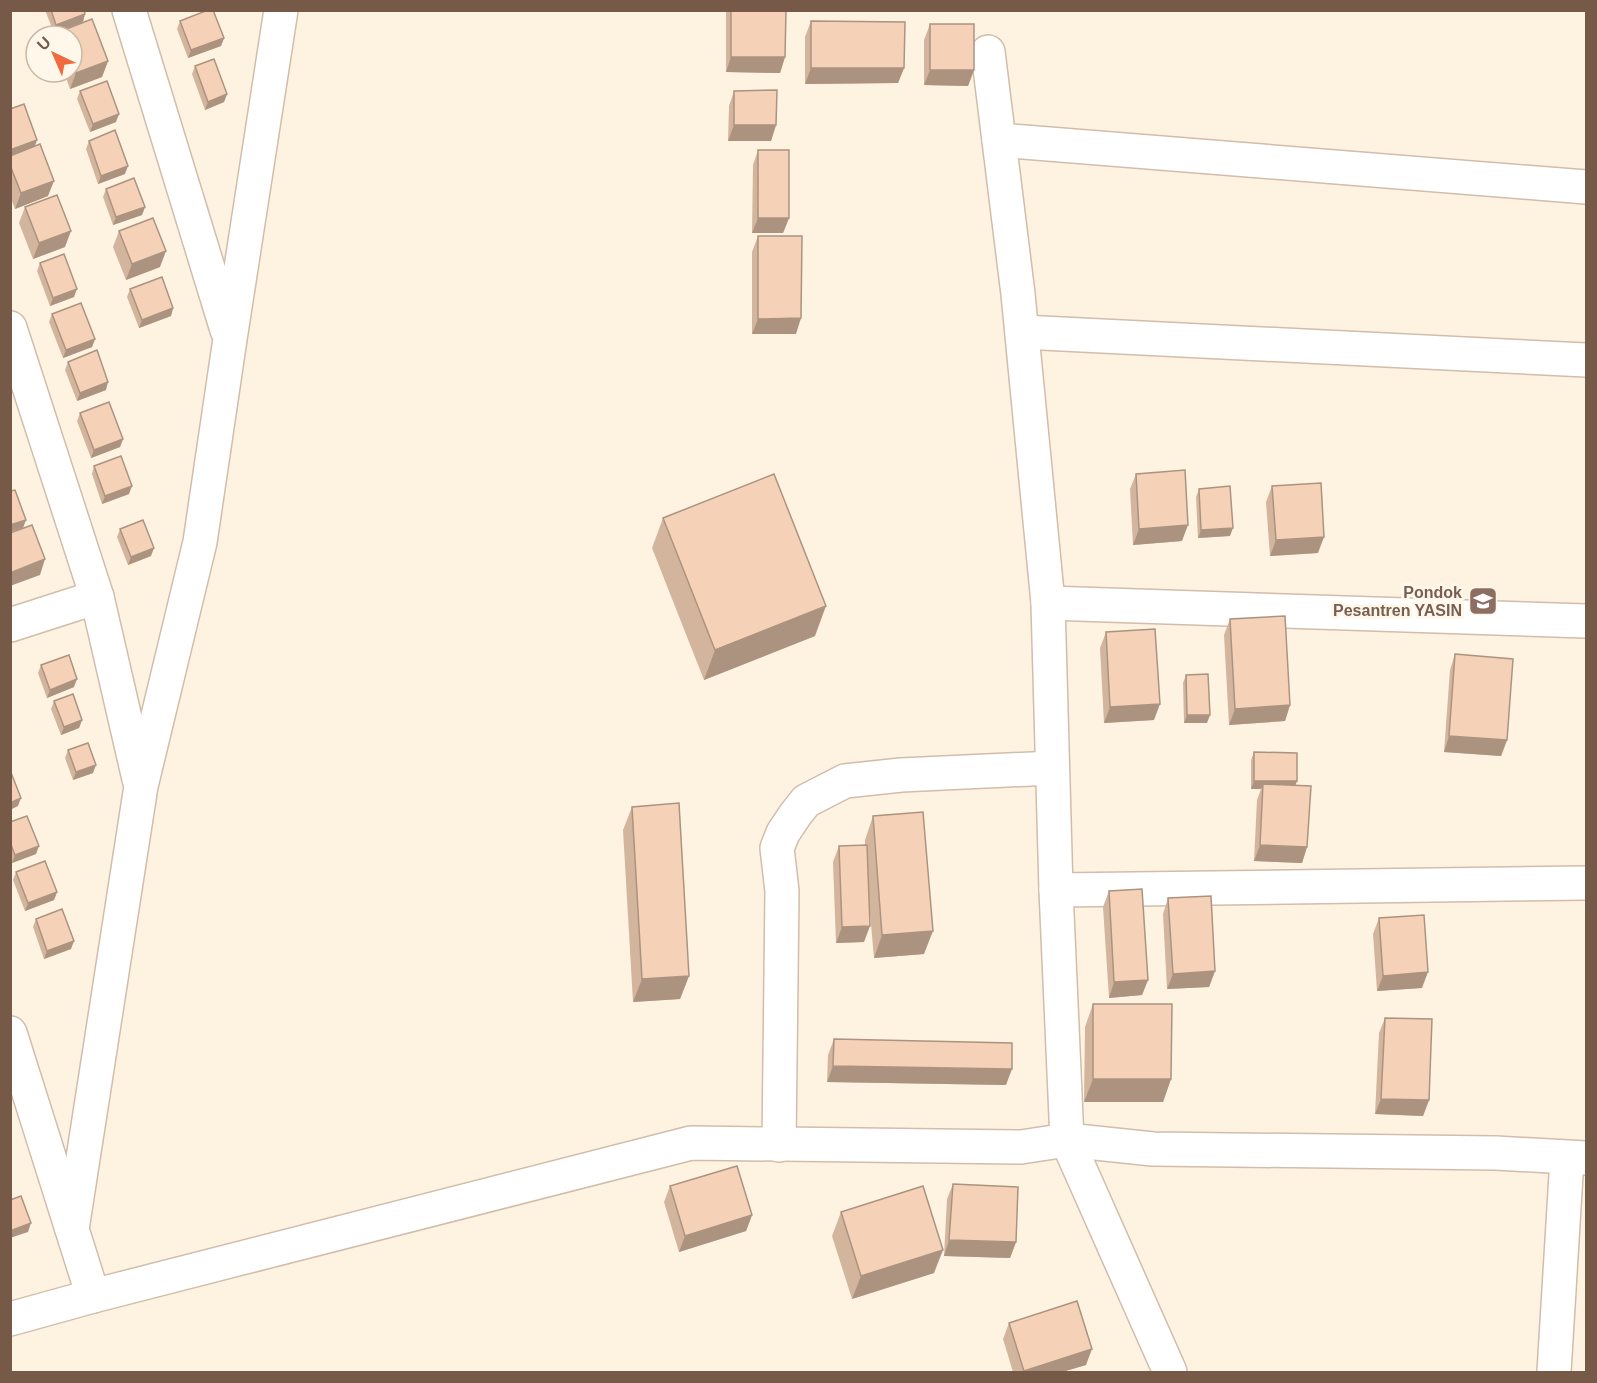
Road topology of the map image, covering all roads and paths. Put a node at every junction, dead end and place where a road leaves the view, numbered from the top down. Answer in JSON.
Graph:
{"nodes":[{"id":1,"x":129,"y":10,"type":"edge"},
{"id":2,"x":281,"y":10,"type":"edge"},
{"id":3,"x":988,"y":52,"type":"dead end"},
{"id":4,"x":999,"y":140,"type":"junction"},
{"id":5,"x":1587,"y":187,"type":"edge"},
{"id":6,"x":10,"y":328,"type":"edge"},
{"id":7,"x":1022,"y":332,"type":"junction"},
{"id":8,"x":230,"y":339,"type":"junction"},
{"id":9,"x":1587,"y":360,"type":"edge"},
{"id":10,"x":98,"y":597,"type":"junction"},
{"id":11,"x":1048,"y":603,"type":"junction"},
{"id":12,"x":1587,"y":621,"type":"edge"},
{"id":13,"x":10,"y":626,"type":"edge"},
{"id":14,"x":1052,"y":768,"type":"junction"},
{"id":15,"x":141,"y":786,"type":"junction"},
{"id":16,"x":1587,"y":883,"type":"edge"},
{"id":17,"x":1056,"y":890,"type":"junction"},
{"id":18,"x":10,"y":1034,"type":"edge"},
{"id":19,"x":1067,"y":1140,"type":"junction"},
{"id":20,"x":779,"y":1145,"type":"junction"},
{"id":21,"x":1577,"y":1158,"type":"edge"},
{"id":22,"x":72,"y":1228,"type":"junction"},
{"id":23,"x":93,"y":1296,"type":"junction"},
{"id":24,"x":10,"y":1319,"type":"edge"},
{"id":25,"x":1170,"y":1372,"type":"edge"},
{"id":26,"x":1554,"y":1372,"type":"edge"}],
"edges":[{"from":1,"to":8,"type":"street"},
{"from":2,"to":8,"type":"street"},
{"from":3,"to":4,"type":"street"},
{"from":4,"to":5,"type":"street"},
{"from":4,"to":7,"type":"street"},
{"from":6,"to":10,"type":"street"},
{"from":7,"to":9,"type":"street"},
{"from":7,"to":11,"type":"street"},
{"from":8,"to":15,"type":"street"},
{"from":10,"to":13,"type":"street"},
{"from":10,"to":15,"type":"street"},
{"from":11,"to":12,"type":"street"},
{"from":11,"to":14,"type":"street"},
{"from":14,"to":17,"type":"street"},
{"from":14,"to":20,"type":"street"},
{"from":15,"to":22,"type":"street"},
{"from":16,"to":17,"type":"street"},
{"from":17,"to":19,"type":"street"},
{"from":18,"to":22,"type":"street"},
{"from":19,"to":20,"type":"street"},
{"from":19,"to":21,"type":"street"},
{"from":19,"to":25,"type":"street"},
{"from":20,"to":23,"type":"street"},
{"from":21,"to":26,"type":"street"},
{"from":22,"to":23,"type":"street"},
{"from":23,"to":24,"type":"street"}]}
